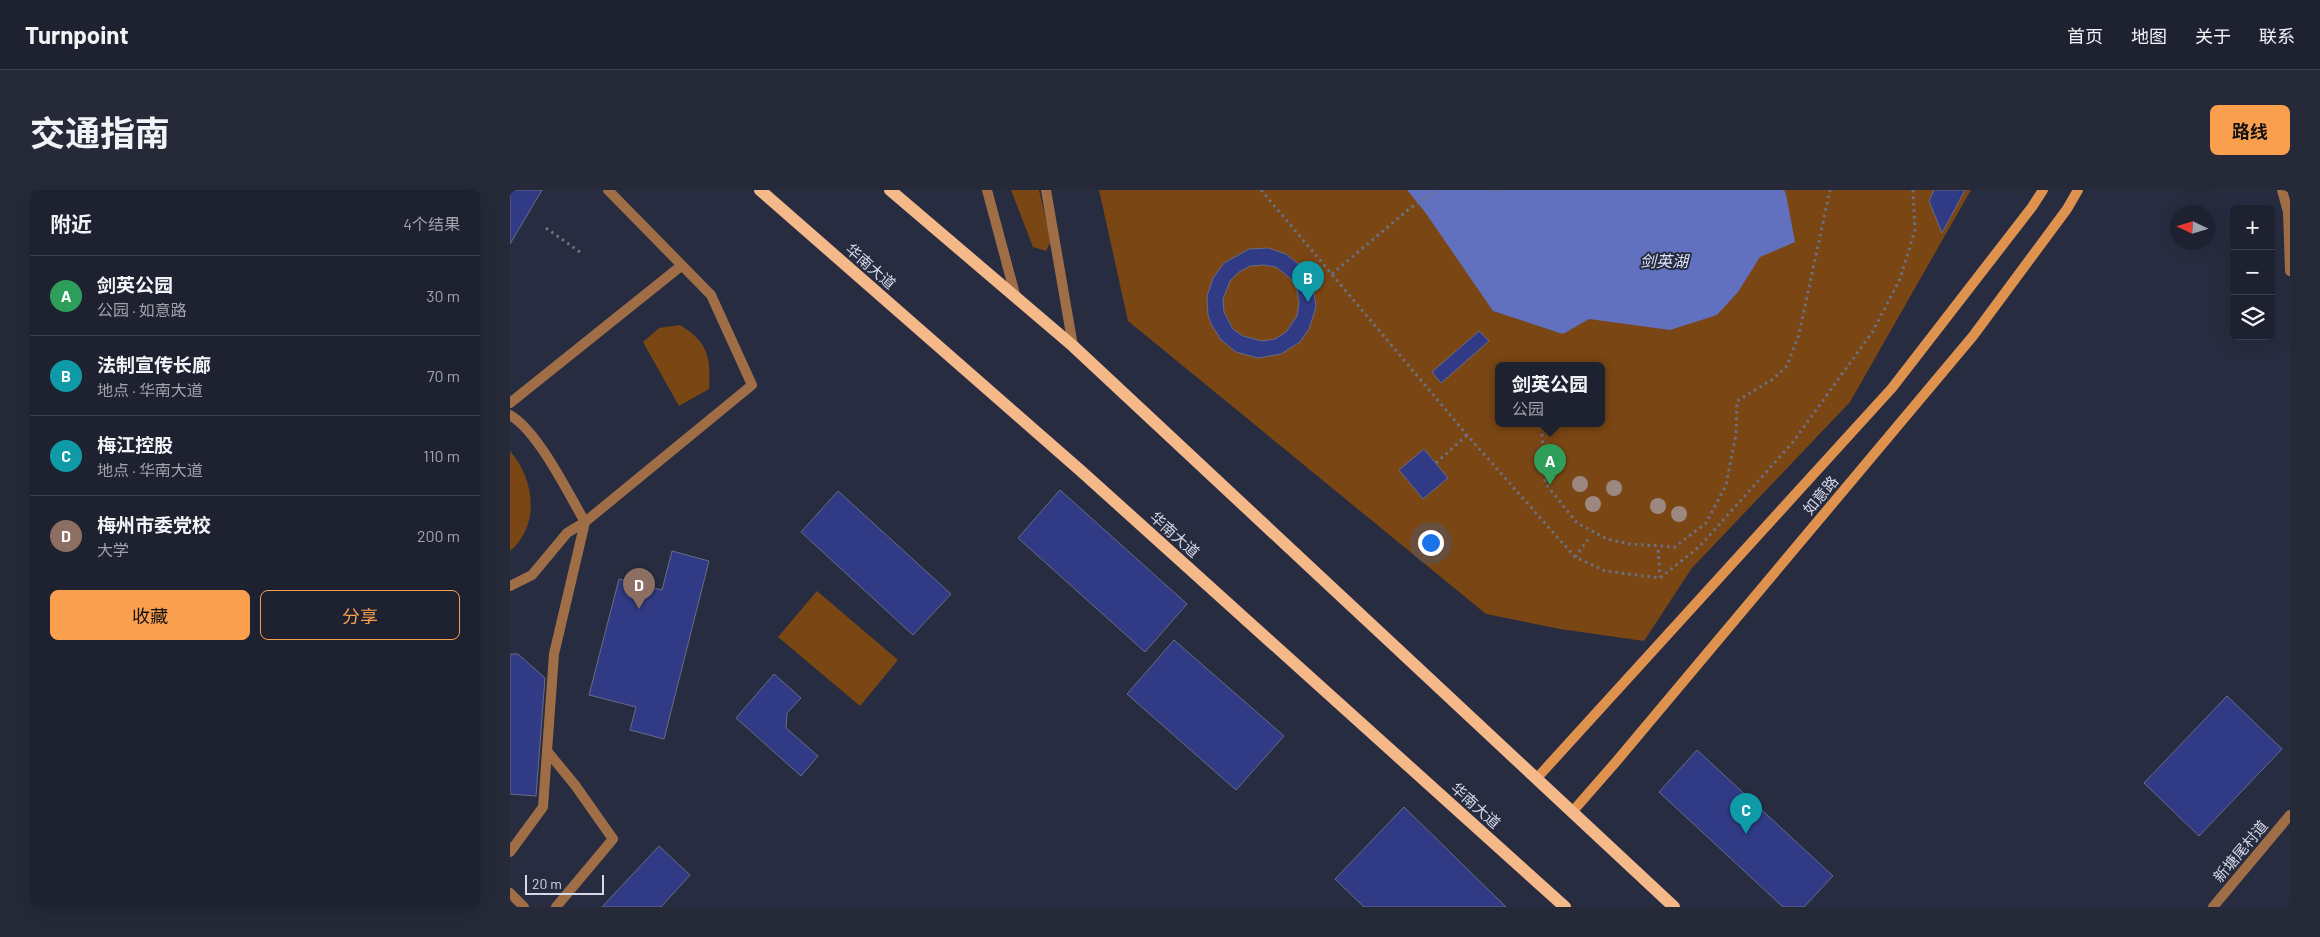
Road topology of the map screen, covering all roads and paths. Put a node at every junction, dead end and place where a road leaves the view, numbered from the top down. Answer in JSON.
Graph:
{"nodes":[{"id":1,"x":608,"y":190,"type":"edge"},
{"id":2,"x":760,"y":190,"type":"edge"},
{"id":3,"x":890,"y":190,"type":"edge"},
{"id":4,"x":986,"y":190,"type":"edge"},
{"id":5,"x":1046,"y":190,"type":"edge"},
{"id":6,"x":1261,"y":190,"type":"edge"},
{"id":7,"x":1438,"y":190,"type":"edge"},
{"id":8,"x":1492,"y":190,"type":"edge"},
{"id":9,"x":1503,"y":190,"type":"edge"},
{"id":10,"x":1830,"y":190,"type":"edge"},
{"id":11,"x":1914,"y":190,"type":"edge"},
{"id":12,"x":2043,"y":190,"type":"edge"},
{"id":13,"x":2078,"y":190,"type":"edge"},
{"id":14,"x":2282,"y":190,"type":"edge"},
{"id":15,"x":546,"y":228,"type":"dead end"},
{"id":16,"x":580,"y":252,"type":"dead end"},
{"id":17,"x":681,"y":266,"type":"junction"},
{"id":18,"x":2290,"y":271,"type":"edge"},
{"id":19,"x":1332,"y":274,"type":"junction"},
{"id":20,"x":1016,"y":298,"type":"junction"},
{"id":21,"x":1073,"y":346,"type":"junction"},
{"id":22,"x":510,"y":403,"type":"edge"},
{"id":23,"x":510,"y":414,"type":"edge"},
{"id":24,"x":1542,"y":434,"type":"dead end"},
{"id":25,"x":1467,"y":435,"type":"junction"},
{"id":26,"x":1436,"y":463,"type":"dead end"},
{"id":27,"x":585,"y":522,"type":"junction"},
{"id":28,"x":1589,"y":538,"type":"dead end"},
{"id":29,"x":1658,"y":550,"type":"dead end"},
{"id":30,"x":1575,"y":557,"type":"junction"},
{"id":31,"x":1660,"y":578,"type":"junction"},
{"id":32,"x":510,"y":586,"type":"edge"},
{"id":33,"x":547,"y":751,"type":"junction"},
{"id":34,"x":1537,"y":778,"type":"junction"},
{"id":35,"x":1573,"y":811,"type":"junction"},
{"id":36,"x":2290,"y":815,"type":"edge"},
{"id":37,"x":510,"y":852,"type":"edge"},
{"id":38,"x":510,"y":893,"type":"edge"},
{"id":39,"x":524,"y":907,"type":"edge"},
{"id":40,"x":556,"y":907,"type":"edge"},
{"id":41,"x":1565,"y":907,"type":"edge"},
{"id":42,"x":1674,"y":907,"type":"edge"},
{"id":43,"x":2213,"y":907,"type":"edge"}],
"edges":[{"from":1,"to":17,"type":"street"},
{"from":2,"to":41,"type":"main road","name":"华南大道"},
{"from":3,"to":20,"type":"main road"},
{"from":4,"to":20,"type":"street"},
{"from":5,"to":21,"type":"street"},
{"from":6,"to":19,"type":"path"},
{"from":7,"to":19,"type":"path"},
{"from":8,"to":9,"type":"path"},
{"from":10,"to":24,"type":"path"},
{"from":11,"to":31,"type":"path"},
{"from":12,"to":34,"type":"street","name":"如意路"},
{"from":13,"to":35,"type":"street","name":"如意路"},
{"from":14,"to":18,"type":"street"},
{"from":15,"to":16,"type":"path"},
{"from":17,"to":22,"type":"street"},
{"from":17,"to":27,"type":"street"},
{"from":19,"to":25,"type":"path"},
{"from":20,"to":21,"type":"main road"},
{"from":21,"to":34,"type":"main road"},
{"from":23,"to":27,"type":"street"},
{"from":25,"to":26,"type":"path"},
{"from":25,"to":30,"type":"path"},
{"from":27,"to":32,"type":"street"},
{"from":27,"to":33,"type":"street"},
{"from":28,"to":30,"type":"path"},
{"from":29,"to":31,"type":"path"},
{"from":30,"to":31,"type":"path"},
{"from":33,"to":37,"type":"street"},
{"from":33,"to":40,"type":"street"},
{"from":34,"to":35,"type":"main road"},
{"from":35,"to":42,"type":"main road"},
{"from":36,"to":43,"type":"street","name":"新塘尾村道"},
{"from":38,"to":39,"type":"street"}]}
